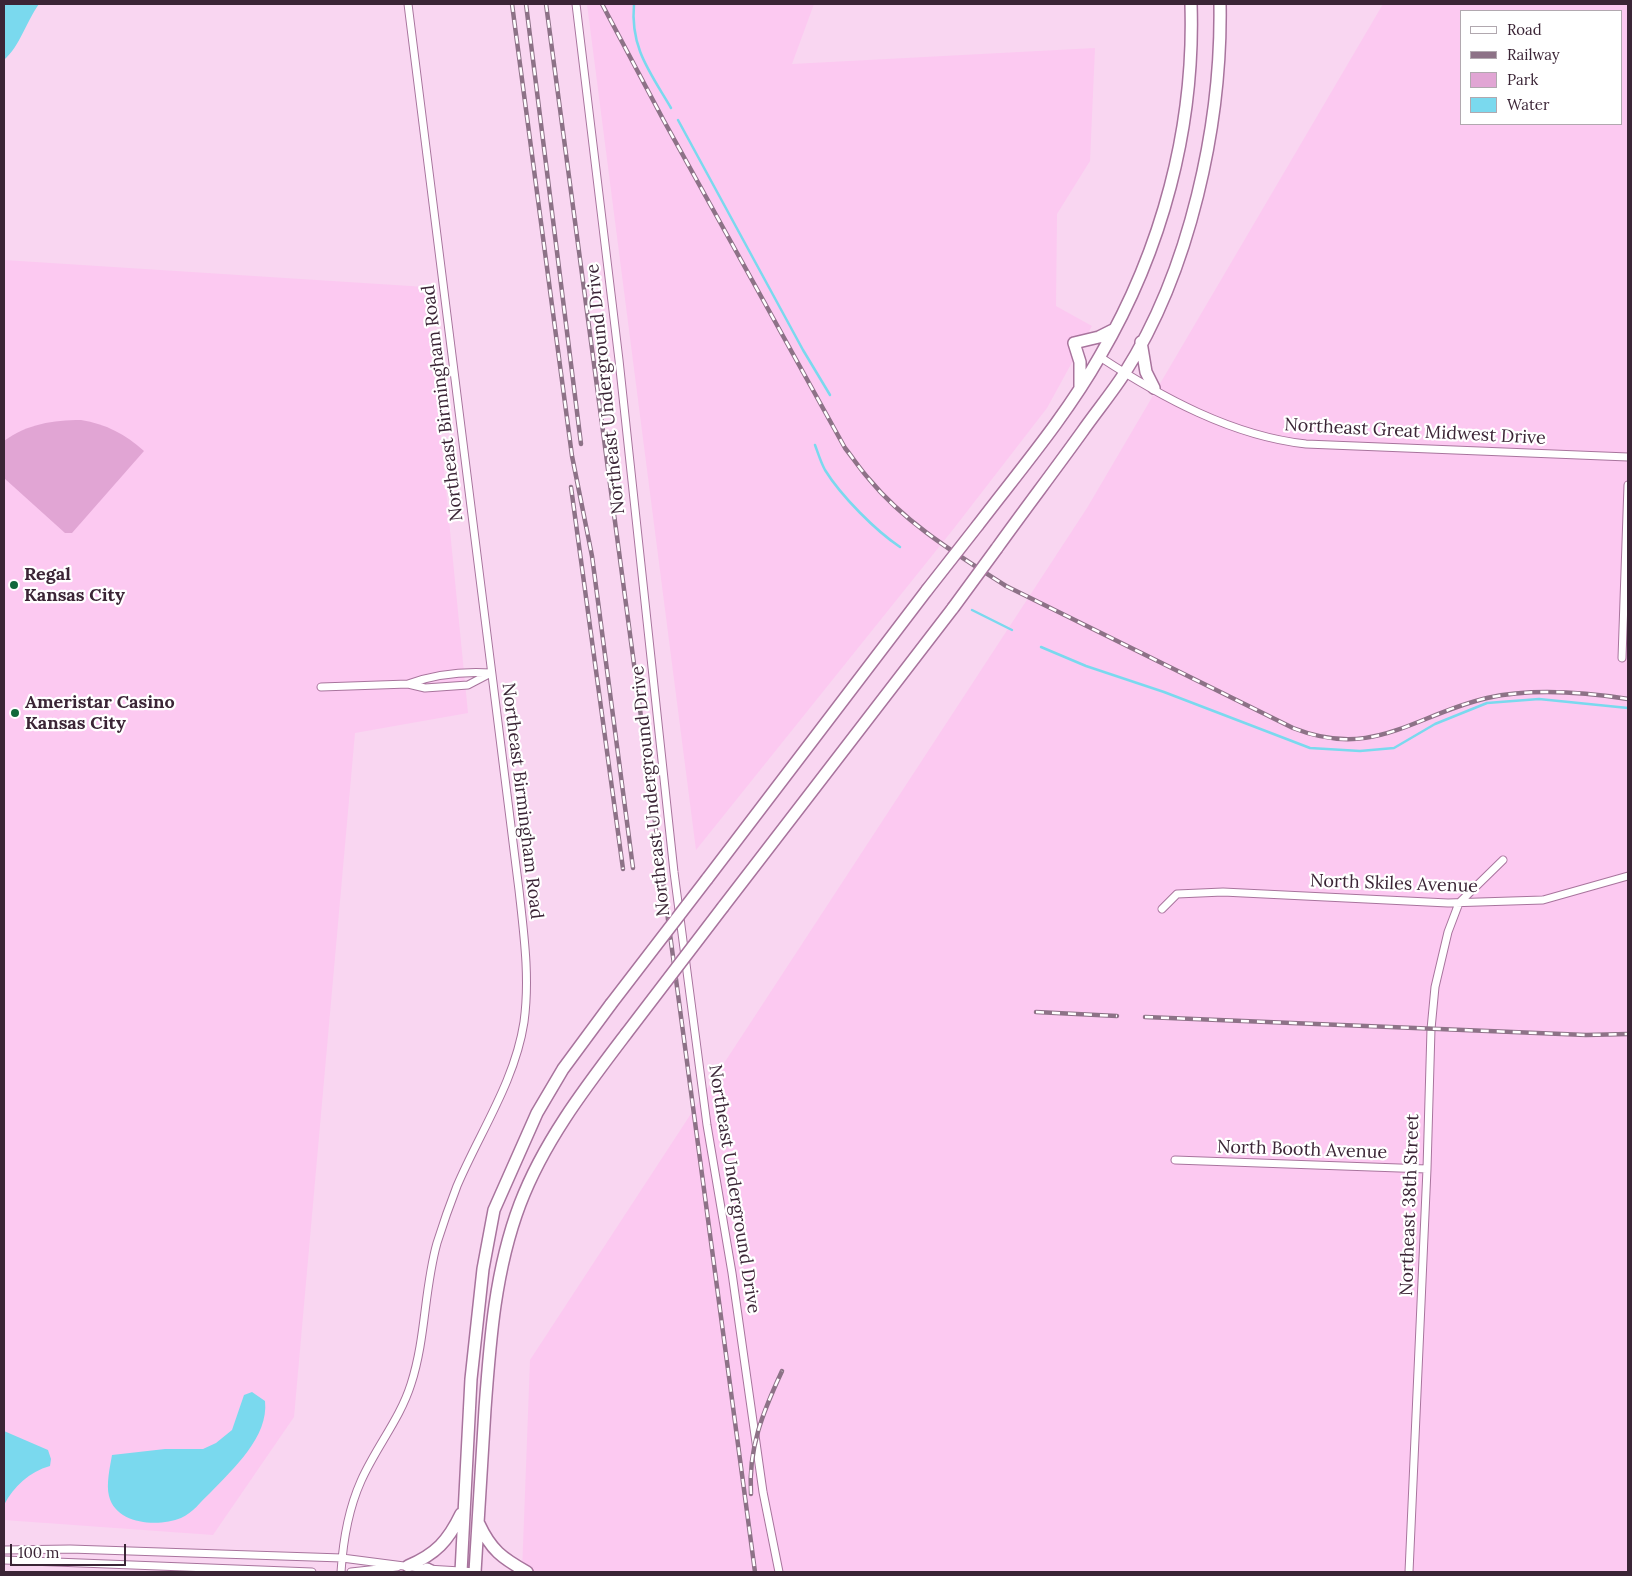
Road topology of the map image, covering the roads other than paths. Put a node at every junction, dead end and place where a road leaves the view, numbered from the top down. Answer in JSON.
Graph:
{"nodes":[{"id":1,"x":408,"y":4,"type":"edge"},
{"id":2,"x":576,"y":4,"type":"edge"},
{"id":3,"x":1191,"y":4,"type":"edge"},
{"id":4,"x":1220,"y":4,"type":"edge"},
{"id":5,"x":1115,"y":329,"type":"junction"},
{"id":6,"x":1141,"y":342,"type":"junction"},
{"id":7,"x":1100,"y":357,"type":"junction"},
{"id":8,"x":1124,"y":373,"type":"junction"},
{"id":9,"x":1080,"y":387,"type":"junction"},
{"id":10,"x":1154,"y":388,"type":"junction"},
{"id":11,"x":1628,"y":457,"type":"edge"},
{"id":12,"x":1628,"y":485,"type":"edge"},
{"id":13,"x":1622,"y":658,"type":"dead end"},
{"id":14,"x":491,"y":673,"type":"junction"},
{"id":15,"x":408,"y":684,"type":"junction"},
{"id":16,"x":321,"y":687,"type":"dead end"},
{"id":17,"x":1502,"y":860,"type":"dead end"},
{"id":18,"x":1628,"y":876,"type":"edge"},
{"id":19,"x":1458,"y":903,"type":"junction"},
{"id":20,"x":1162,"y":909,"type":"dead end"},
{"id":21,"x":1175,"y":1160,"type":"dead end"},
{"id":22,"x":1427,"y":1169,"type":"junction"},
{"id":23,"x":464,"y":1507,"type":"junction"},
{"id":24,"x":478,"y":1521,"type":"junction"},
{"id":25,"x":4,"y":1550,"type":"edge"},
{"id":26,"x":342,"y":1558,"type":"junction"},
{"id":27,"x":4,"y":1560,"type":"edge"},
{"id":28,"x":408,"y":1566,"type":"junction"},
{"id":29,"x":430,"y":1570,"type":"edge"},
{"id":30,"x":312,"y":1572,"type":"edge"},
{"id":31,"x":341,"y":1572,"type":"edge"},
{"id":32,"x":351,"y":1572,"type":"edge"},
{"id":33,"x":461,"y":1572,"type":"edge"},
{"id":34,"x":475,"y":1572,"type":"edge"},
{"id":35,"x":480,"y":1572,"type":"edge"},
{"id":36,"x":527,"y":1572,"type":"edge"},
{"id":37,"x":779,"y":1572,"type":"edge"},
{"id":38,"x":1409,"y":1572,"type":"edge"}],
"edges":[{"from":1,"to":14,"type":"street","name":"Northeast Birmingham Road"},
{"from":2,"to":37,"type":"street","name":"Northeast Underground Drive"},
{"from":3,"to":5,"type":"highway"},
{"from":4,"to":6,"type":"highway"},
{"from":5,"to":7,"type":"highway"},
{"from":5,"to":9,"type":"highway"},
{"from":6,"to":8,"type":"highway"},
{"from":6,"to":10,"type":"highway"},
{"from":7,"to":8,"type":"street","name":"Northeast Great Midwest Drive"},
{"from":7,"to":9,"type":"highway"},
{"from":8,"to":10,"type":"street","name":"Northeast Great Midwest Drive"},
{"from":8,"to":24,"type":"highway","bridge":true},
{"from":9,"to":23,"type":"highway","bridge":true},
{"from":10,"to":11,"type":"street","name":"Northeast Great Midwest Drive"},
{"from":12,"to":13,"type":"street"},
{"from":14,"to":15,"type":"street"},
{"from":14,"to":15,"type":"street"},
{"from":14,"to":26,"type":"street","name":"Northeast Birmingham Road"},
{"from":15,"to":16,"type":"street"},
{"from":17,"to":19,"type":"street","name":"Northeast 38th Street"},
{"from":18,"to":19,"type":"street","name":"North Skiles Avenue"},
{"from":19,"to":20,"type":"street","name":"North Skiles Avenue"},
{"from":19,"to":22,"type":"street","name":"Northeast 38th Street"},
{"from":21,"to":22,"type":"street","name":"North Booth Avenue"},
{"from":22,"to":38,"type":"street","name":"Northeast 38th Street"},
{"from":23,"to":28,"type":"highway"},
{"from":23,"to":33,"type":"highway"},
{"from":24,"to":34,"type":"highway"},
{"from":24,"to":36,"type":"highway"},
{"from":25,"to":26,"type":"street"},
{"from":26,"to":28,"type":"street"},
{"from":26,"to":31,"type":"street","name":"Northeast Birmingham Road"},
{"from":27,"to":30,"type":"street"},
{"from":28,"to":29,"type":"street"},
{"from":28,"to":32,"type":"street"},
{"from":29,"to":33,"type":"street"},
{"from":33,"to":34,"type":"street"},
{"from":34,"to":35,"type":"street"}]}
